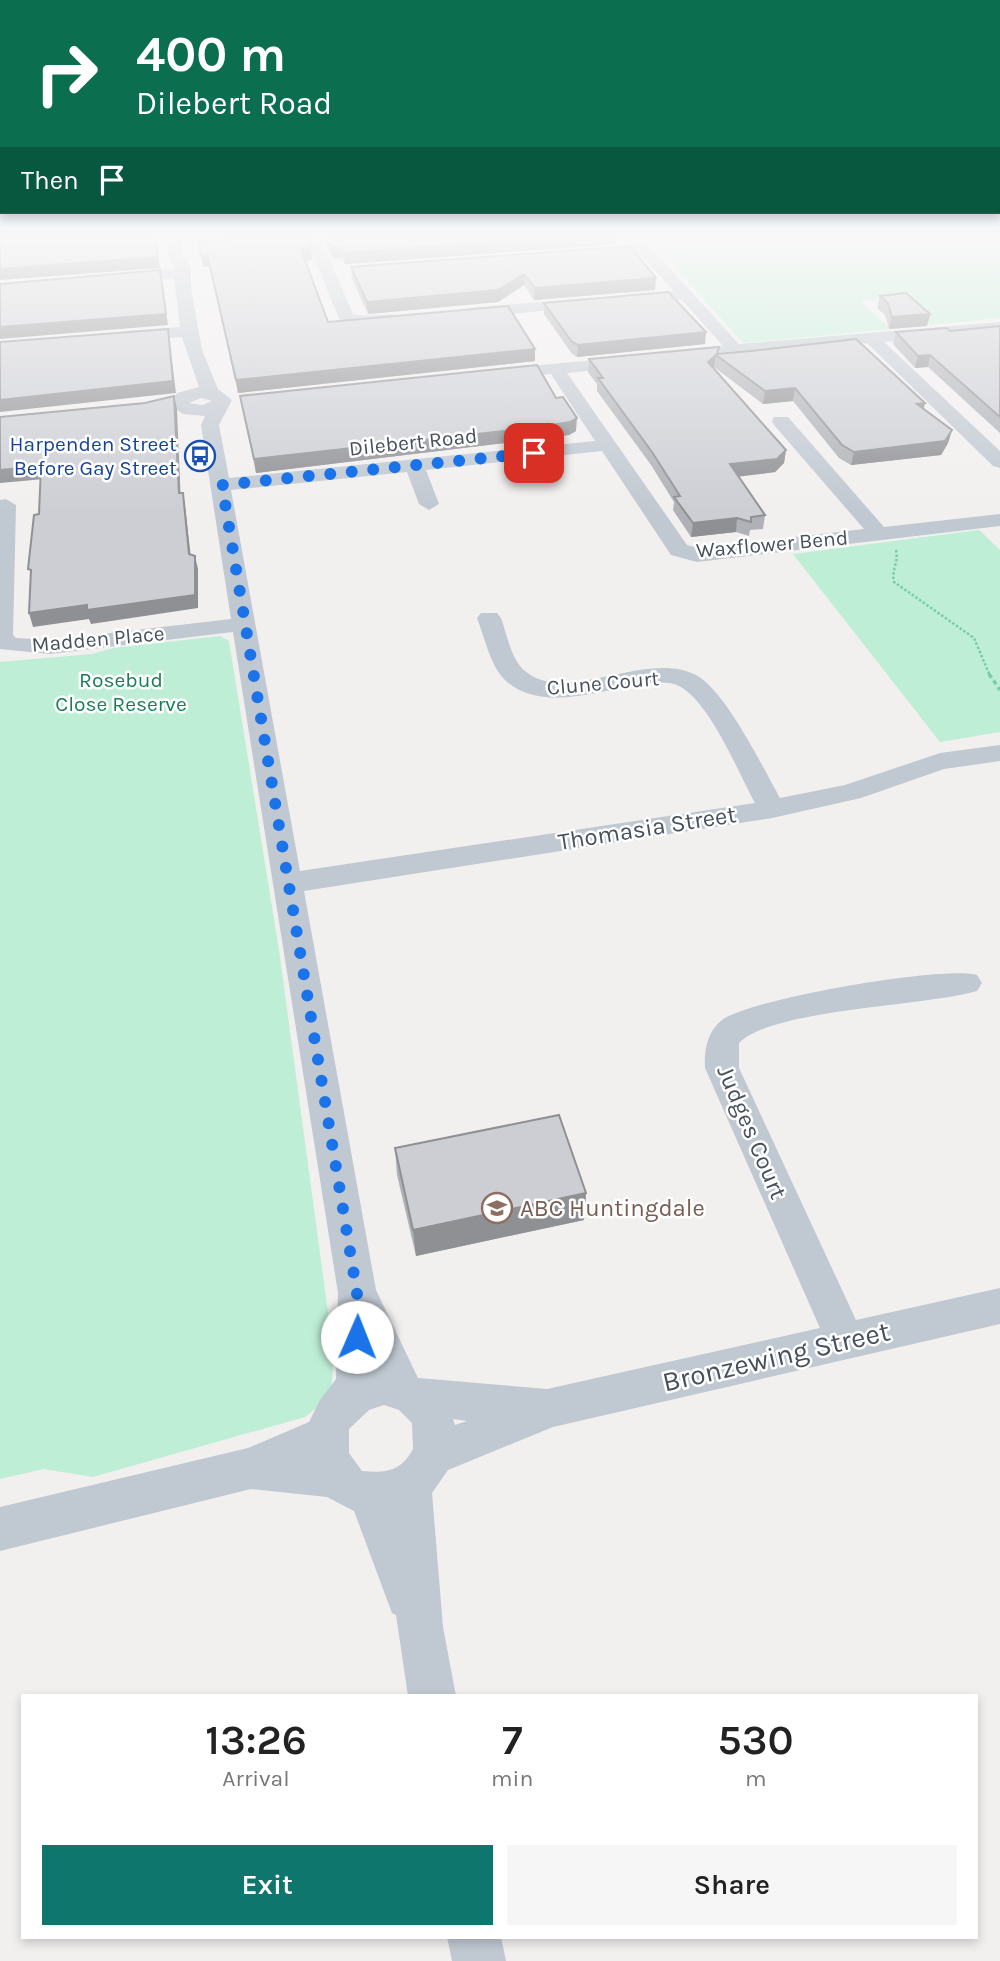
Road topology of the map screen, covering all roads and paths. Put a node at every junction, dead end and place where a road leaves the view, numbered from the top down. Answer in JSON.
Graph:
{"nodes":[{"id":1,"x":716,"y":329,"type":"edge"},
{"id":2,"x":984,"y":329,"type":"edge"},
{"id":3,"x":188,"y":331,"type":"joint"},
{"id":4,"x":116,"y":337,"type":"edge"},
{"id":5,"x":872,"y":339,"type":"junction"},
{"id":6,"x":735,"y":349,"type":"junction"},
{"id":7,"x":556,"y":369,"type":"junction"},
{"id":8,"x":482,"y":376,"type":"edge"},
{"id":9,"x":209,"y":401,"type":"junction"},
{"id":10,"x":159,"y":406,"type":"edge"},
{"id":11,"x":781,"y":421,"type":"dead end"},
{"id":12,"x":608,"y":445,"type":"junction"},
{"id":13,"x":1000,"y":462,"type":"edge"},
{"id":14,"x":414,"y":465,"type":"junction"},
{"id":15,"x":222,"y":485,"type":"junction"},
{"id":16,"x":429,"y":504,"type":"dead end"},
{"id":17,"x":6,"y":505,"type":"dead end"},
{"id":18,"x":1000,"y":520,"type":"edge"},
{"id":19,"x":878,"y":533,"type":"junction"},
{"id":20,"x":489,"y":618,"type":"dead end"},
{"id":21,"x":244,"y":624,"type":"junction"},
{"id":22,"x":1000,"y":690,"type":"edge"},
{"id":23,"x":1000,"y":753,"type":"edge"},
{"id":24,"x":772,"y":808,"type":"junction"},
{"id":25,"x":289,"y":883,"type":"junction"},
{"id":26,"x":966,"y":983,"type":"dead end"},
{"id":27,"x":357,"y":1293,"type":"junction"},
{"id":28,"x":1000,"y":1306,"type":"edge"},
{"id":29,"x":845,"y":1340,"type":"junction"},
{"id":30,"x":410,"y":1392,"type":"junction"},
{"id":31,"x":347,"y":1399,"type":"junction"},
{"id":32,"x":552,"y":1407,"type":"junction"},
{"id":33,"x":326,"y":1436,"type":"junction"},
{"id":34,"x":248,"y":1469,"type":"junction"},
{"id":35,"x":388,"y":1478,"type":"junction"},
{"id":36,"x":0,"y":1529,"type":"edge"},
{"id":37,"x":432,"y":1694,"type":"edge"},
{"id":38,"x":474,"y":1939,"type":"edge"},
{"id":39,"x":479,"y":1961,"type":"edge"}],
"edges":[{"from":1,"to":6,"type":"street"},
{"from":2,"to":5,"type":"street"},
{"from":3,"to":4,"type":"street"},
{"from":3,"to":9,"type":"street"},
{"from":5,"to":6,"type":"street"},
{"from":5,"to":13,"type":"street"},
{"from":6,"to":7,"type":"street"},
{"from":7,"to":8,"type":"street"},
{"from":7,"to":12,"type":"street","name":"Waxflower Bend"},
{"from":9,"to":10,"type":"street"},
{"from":9,"to":15,"type":"street"},
{"from":11,"to":19,"type":"street"},
{"from":12,"to":14,"type":"street","name":"Dilebert Road"},
{"from":12,"to":19,"type":"street","name":"Waxflower Bend"},
{"from":14,"to":15,"type":"street","name":"Dilebert Road"},
{"from":14,"to":16,"type":"street"},
{"from":15,"to":21,"type":"street"},
{"from":17,"to":21,"type":"street","name":"Madden Place"},
{"from":18,"to":19,"type":"street","name":"Waxflower Bend"},
{"from":19,"to":22,"type":"path"},
{"from":20,"to":24,"type":"street","name":"Clune Court"},
{"from":21,"to":25,"type":"street"},
{"from":23,"to":24,"type":"street","name":"Thomasia Street"},
{"from":24,"to":25,"type":"street","name":"Thomasia Street"},
{"from":25,"to":27,"type":"street"},
{"from":26,"to":29,"type":"street","name":"Judges Court"},
{"from":27,"to":30,"type":"street"},
{"from":27,"to":31,"type":"street"},
{"from":28,"to":29,"type":"street","name":"Bronzewing Street"},
{"from":29,"to":32,"type":"street","name":"Bronzewing Street"},
{"from":30,"to":31,"type":"street"},
{"from":30,"to":32,"type":"street","name":"Bronzewing Street"},
{"from":30,"to":35,"type":"street"},
{"from":31,"to":33,"type":"street"},
{"from":32,"to":35,"type":"street","name":"Bronzewing Street"},
{"from":33,"to":34,"type":"street","name":"Bronzewing Street"},
{"from":33,"to":35,"type":"street"},
{"from":34,"to":35,"type":"street","name":"Bronzewing Street"},
{"from":34,"to":36,"type":"street","name":"Bronzewing Street"},
{"from":35,"to":37,"type":"street"},
{"from":38,"to":39,"type":"street"}]}
